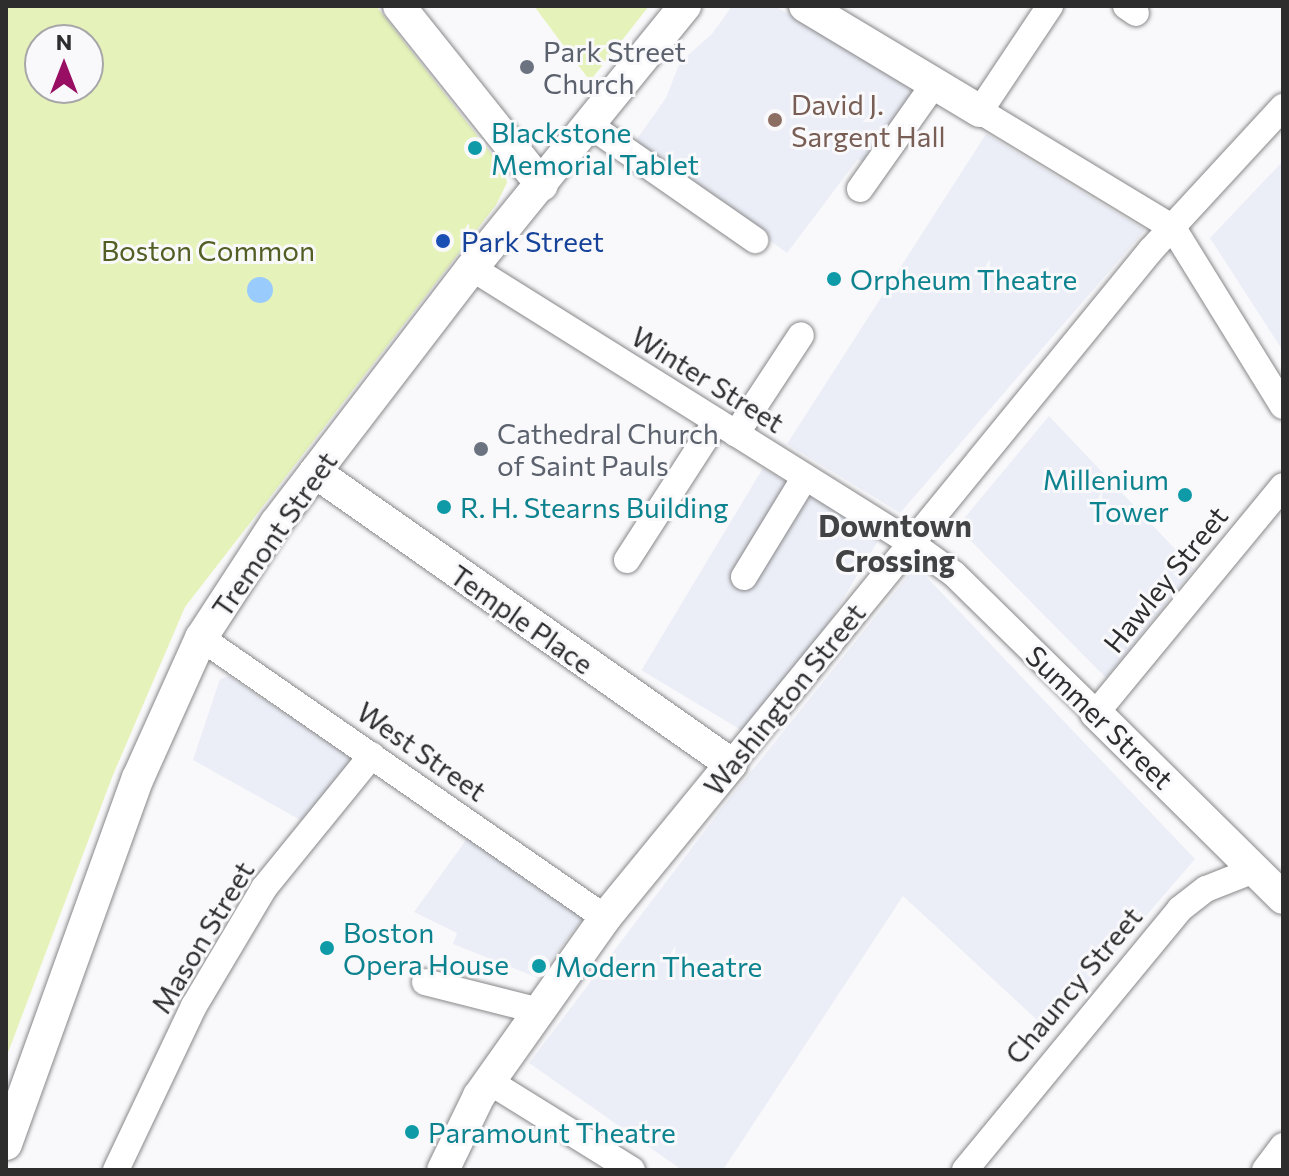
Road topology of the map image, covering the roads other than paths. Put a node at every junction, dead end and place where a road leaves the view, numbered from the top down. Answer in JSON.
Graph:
{"nodes":[{"id":1,"x":399,"y":6,"type":"edge"},
{"id":2,"x":685,"y":6,"type":"edge"},
{"id":3,"x":805,"y":6,"type":"edge"},
{"id":4,"x":1050,"y":6,"type":"edge"},
{"id":5,"x":934,"y":84,"type":"junction"},
{"id":6,"x":1283,"y":107,"type":"edge"},
{"id":7,"x":980,"y":111,"type":"junction"},
{"id":8,"x":591,"y":126,"type":"junction"},
{"id":9,"x":542,"y":185,"type":"junction"},
{"id":10,"x":860,"y":189,"type":"dead end"},
{"id":11,"x":1173,"y":228,"type":"junction"},
{"id":12,"x":755,"y":240,"type":"dead end"},
{"id":13,"x":472,"y":268,"type":"junction"},
{"id":14,"x":801,"y":335,"type":"dead end"},
{"id":15,"x":1283,"y":406,"type":"edge"},
{"id":16,"x":726,"y":428,"type":"junction"},
{"id":17,"x":315,"y":472,"type":"junction"},
{"id":18,"x":805,"y":477,"type":"junction"},
{"id":19,"x":1280,"y":491,"type":"edge"},
{"id":20,"x":911,"y":543,"type":"junction"},
{"id":21,"x":627,"y":560,"type":"dead end"},
{"id":22,"x":744,"y":577,"type":"dead end"},
{"id":23,"x":201,"y":638,"type":"junction"},
{"id":24,"x":1096,"y":713,"type":"junction"},
{"id":25,"x":372,"y":755,"type":"junction"},
{"id":26,"x":731,"y":764,"type":"junction"},
{"id":27,"x":1269,"y":865,"type":"edge"},
{"id":28,"x":1283,"y":898,"type":"edge"},
{"id":29,"x":605,"y":918,"type":"junction"},
{"id":30,"x":425,"y":982,"type":"dead end"},
{"id":31,"x":540,"y":1011,"type":"junction"},
{"id":32,"x":490,"y":1082,"type":"junction"},
{"id":33,"x":6,"y":1144,"type":"edge"},
{"id":34,"x":1283,"y":1146,"type":"edge"},
{"id":35,"x":966,"y":1169,"type":"edge"},
{"id":36,"x":116,"y":1170,"type":"edge"},
{"id":37,"x":443,"y":1170,"type":"edge"},
{"id":38,"x":632,"y":1170,"type":"edge"},
{"id":39,"x":1265,"y":1170,"type":"edge"}],
"edges":[{"from":1,"to":9,"type":"main road"},
{"from":2,"to":8,"type":"main road","name":"Tremont Street"},
{"from":3,"to":5,"type":"main road"},
{"from":4,"to":7,"type":"street"},
{"from":5,"to":7,"type":"main road"},
{"from":5,"to":10,"type":"street"},
{"from":6,"to":11,"type":"street","name":"Washington Street"},
{"from":7,"to":11,"type":"street"},
{"from":8,"to":9,"type":"main road","name":"Tremont Street"},
{"from":8,"to":12,"type":"street"},
{"from":9,"to":13,"type":"main road","name":"Tremont Street"},
{"from":11,"to":15,"type":"street"},
{"from":11,"to":20,"type":"street","name":"Washington Street"},
{"from":13,"to":16,"type":"street","name":"Winter Street"},
{"from":13,"to":17,"type":"main road","name":"Tremont Street"},
{"from":14,"to":16,"type":"street"},
{"from":16,"to":18,"type":"street","name":"Winter Street"},
{"from":16,"to":21,"type":"street"},
{"from":17,"to":23,"type":"main road","name":"Tremont Street"},
{"from":17,"to":26,"type":"main road","name":"Temple Place"},
{"from":18,"to":20,"type":"street","name":"Winter Street"},
{"from":18,"to":22,"type":"street"},
{"from":19,"to":24,"type":"street","name":"Hawley Street"},
{"from":20,"to":24,"type":"street","name":"Summer Street"},
{"from":20,"to":26,"type":"street","name":"Washington Street"},
{"from":23,"to":25,"type":"street","name":"West Street"},
{"from":23,"to":33,"type":"main road","name":"Tremont Street"},
{"from":24,"to":27,"type":"main road","name":"Summer Street"},
{"from":25,"to":29,"type":"street","name":"West Street"},
{"from":25,"to":36,"type":"street","name":"Mason Street"},
{"from":26,"to":29,"type":"main road","name":"Washington Street"},
{"from":27,"to":28,"type":"main road","name":"Summer Street"},
{"from":27,"to":35,"type":"street","name":"Chauncy Street"},
{"from":29,"to":31,"type":"main road","name":"Washington Street"},
{"from":30,"to":31,"type":"street"},
{"from":31,"to":32,"type":"main road","name":"Washington Street"},
{"from":32,"to":37,"type":"main road","name":"Washington Street"},
{"from":32,"to":38,"type":"street"},
{"from":34,"to":39,"type":"street"}]}
